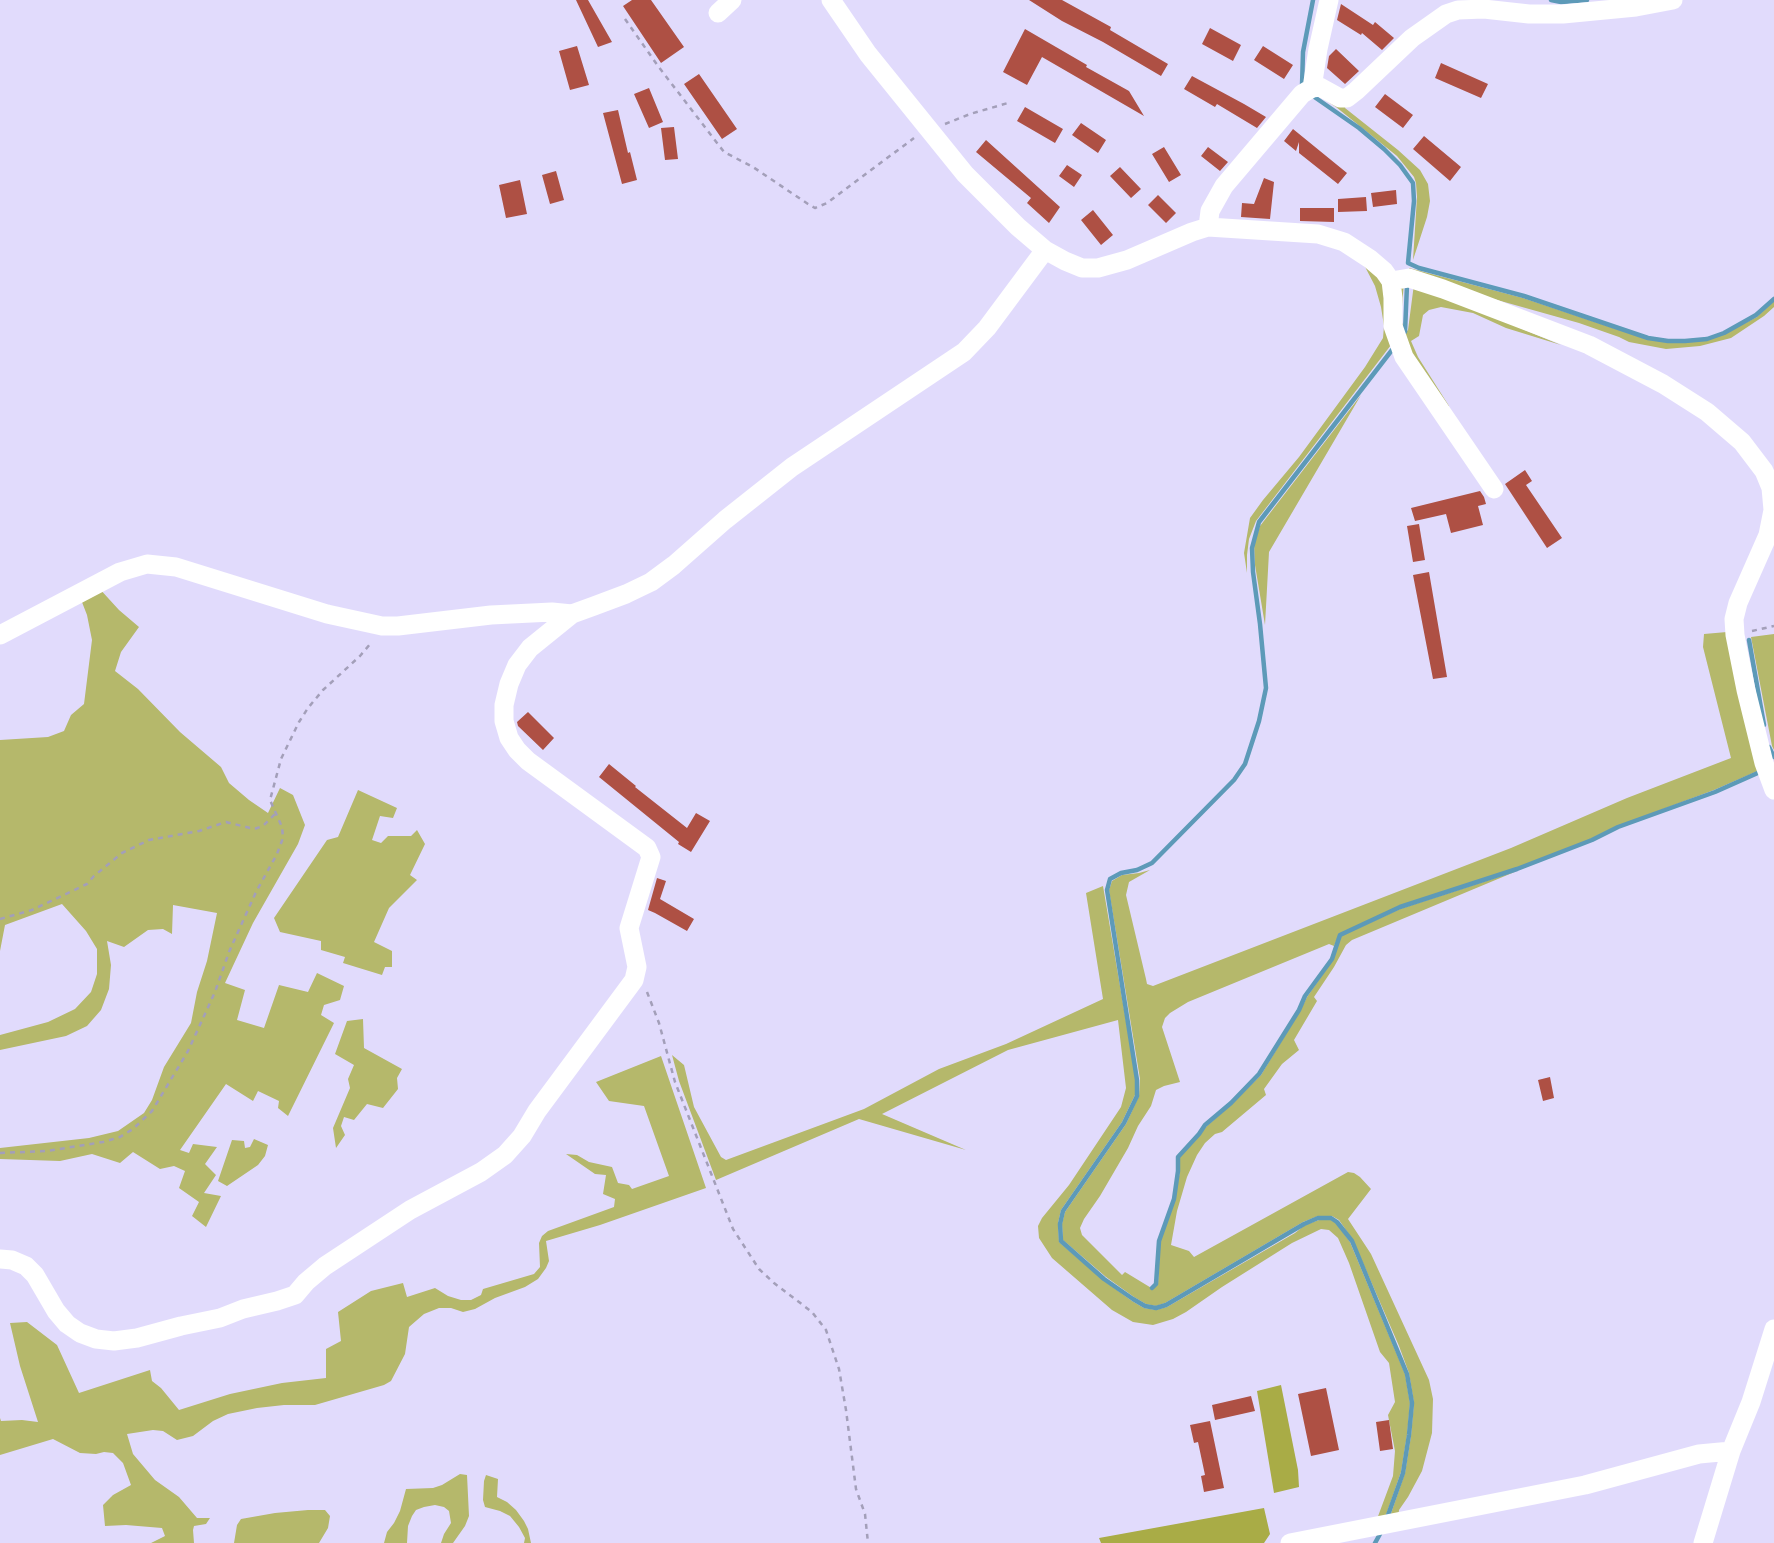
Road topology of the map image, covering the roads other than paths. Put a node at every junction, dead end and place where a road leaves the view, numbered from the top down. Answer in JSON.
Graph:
{"nodes":[{"id":1,"x":831,"y":0,"type":"edge"},
{"id":2,"x":1329,"y":0,"type":"edge"},
{"id":3,"x":1673,"y":0,"type":"edge"},
{"id":4,"x":1312,"y":88,"type":"junction"},
{"id":5,"x":1208,"y":227,"type":"junction"},
{"id":6,"x":1045,"y":250,"type":"junction"},
{"id":7,"x":1391,"y":281,"type":"junction"},
{"id":8,"x":1494,"y":489,"type":"dead end"},
{"id":9,"x":572,"y":614,"type":"junction"},
{"id":10,"x":0,"y":635,"type":"edge"},
{"id":11,"x":1774,"y":790,"type":"edge"},
{"id":12,"x":0,"y":1259,"type":"edge"},
{"id":13,"x":1774,"y":1329,"type":"edge"},
{"id":14,"x":1731,"y":1451,"type":"junction"},
{"id":15,"x":1290,"y":1543,"type":"edge"},
{"id":16,"x":1703,"y":1543,"type":"edge"}],
"edges":[{"from":1,"to":6,"type":"street"},
{"from":2,"to":4,"type":"street"},
{"from":3,"to":4,"type":"street"},
{"from":4,"to":5,"type":"street"},
{"from":5,"to":6,"type":"street"},
{"from":5,"to":7,"type":"street"},
{"from":6,"to":9,"type":"street"},
{"from":7,"to":8,"type":"street"},
{"from":7,"to":11,"type":"street"},
{"from":9,"to":10,"type":"street"},
{"from":9,"to":12,"type":"street"},
{"from":13,"to":14,"type":"street"},
{"from":14,"to":15,"type":"street"},
{"from":14,"to":16,"type":"street"}]}
